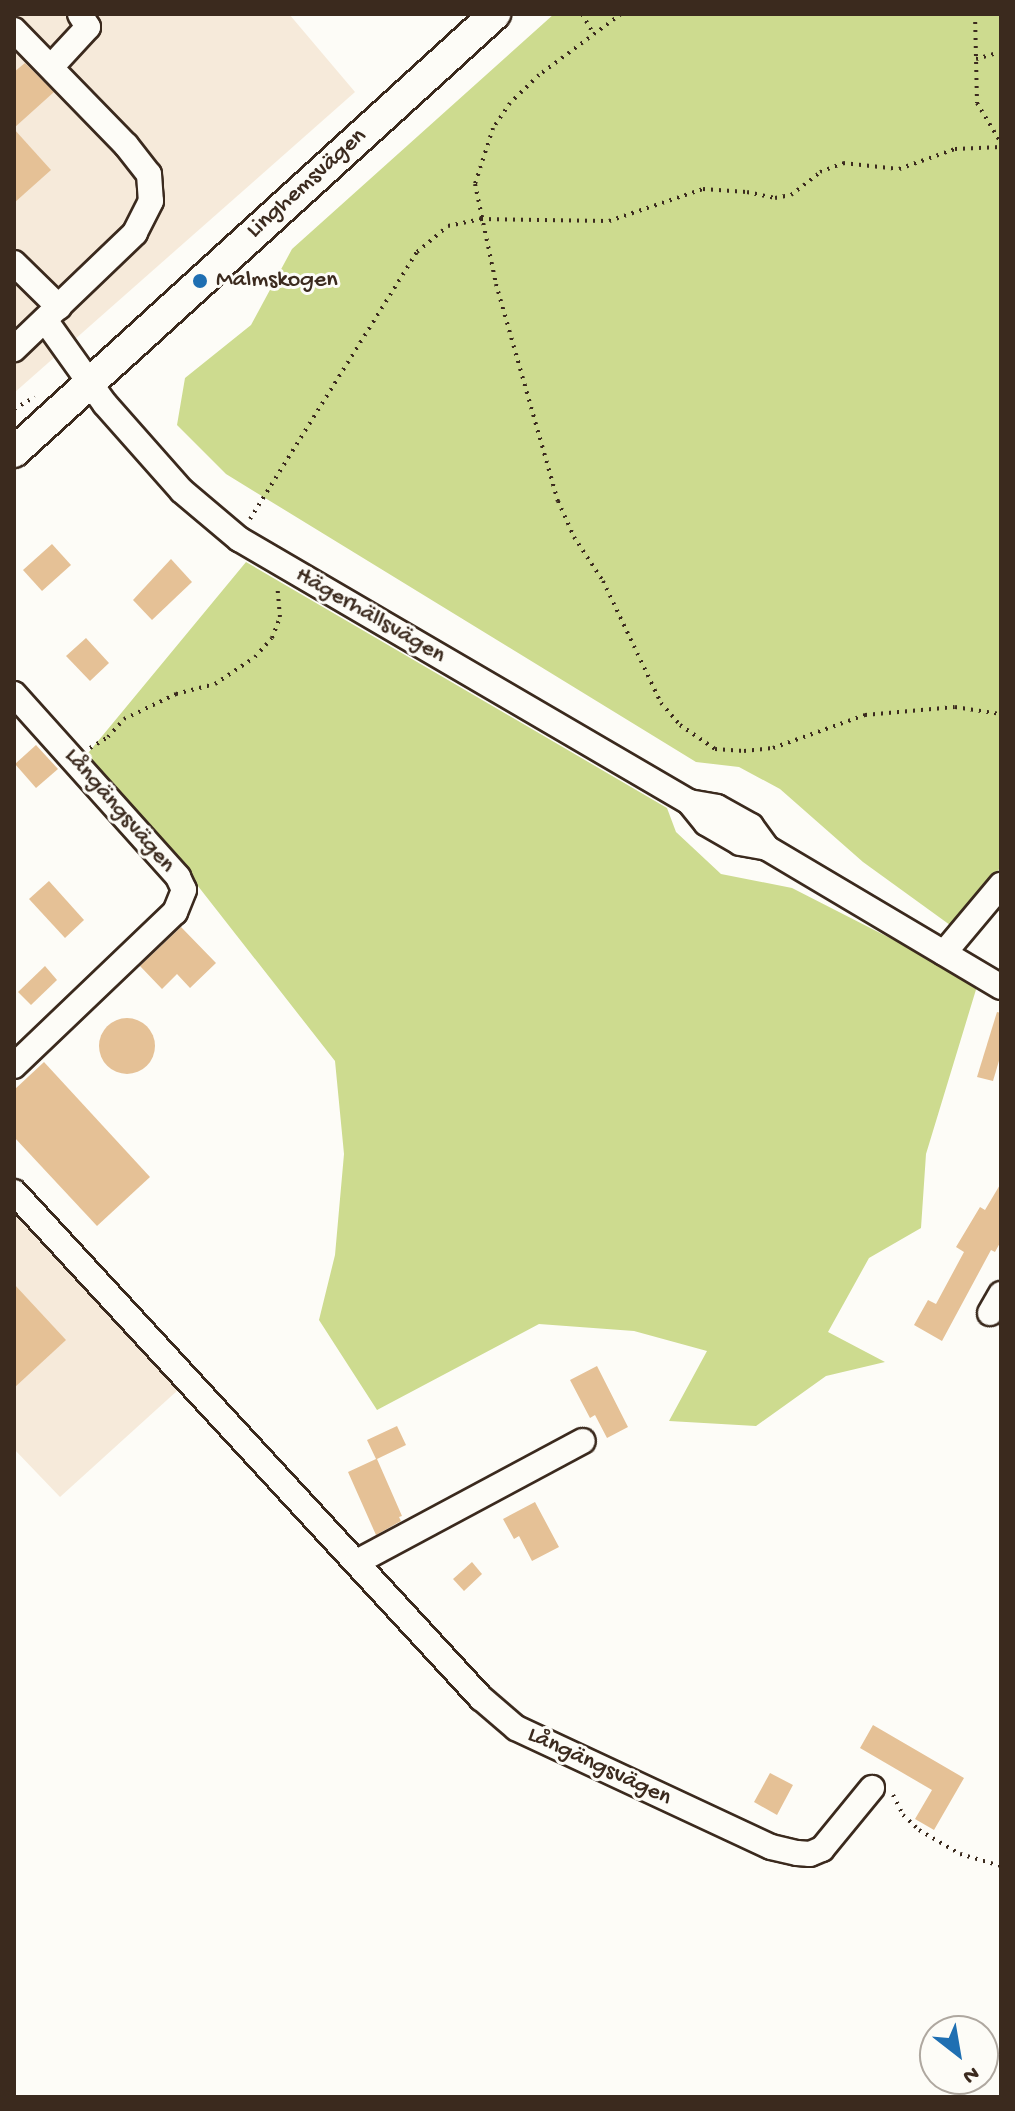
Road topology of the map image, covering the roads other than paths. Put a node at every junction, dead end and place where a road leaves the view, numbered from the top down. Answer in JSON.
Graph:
{"nodes":[{"id":1,"x":80,"y":14,"type":"edge"},
{"id":2,"x":495,"y":14,"type":"edge"},
{"id":3,"x":14,"y":30,"type":"edge"},
{"id":4,"x":52,"y":66,"type":"junction"},
{"id":5,"x":14,"y":263,"type":"edge"},
{"id":6,"x":52,"y":313,"type":"junction"},
{"id":7,"x":14,"y":349,"type":"edge"},
{"id":8,"x":88,"y":384,"type":"junction"},
{"id":9,"x":14,"y":452,"type":"edge"},
{"id":10,"x":14,"y":694,"type":"edge"},
{"id":11,"x":1001,"y":885,"type":"edge"},
{"id":12,"x":944,"y":953,"type":"junction"},
{"id":13,"x":1001,"y":987,"type":"edge"},
{"id":14,"x":14,"y":1066,"type":"edge"},
{"id":15,"x":14,"y":1192,"type":"edge"},
{"id":16,"x":583,"y":1441,"type":"dead end"},
{"id":17,"x":357,"y":1562,"type":"junction"},
{"id":18,"x":872,"y":1788,"type":"road end"}],
"edges":[{"from":1,"to":4,"type":"street"},
{"from":2,"to":8,"type":"main road","name":"Linghemsvägen"},
{"from":3,"to":4,"type":"street"},
{"from":4,"to":6,"type":"street"},
{"from":5,"to":6,"type":"street","name":"Hägerhällsvägen"},
{"from":6,"to":7,"type":"street"},
{"from":6,"to":8,"type":"street","name":"Hägerhällsvägen"},
{"from":8,"to":9,"type":"main road","name":"Linghemsvägen"},
{"from":8,"to":12,"type":"street","name":"Hägerhällsvägen"},
{"from":10,"to":14,"type":"street","name":"Långängsvägen"},
{"from":11,"to":12,"type":"street"},
{"from":12,"to":13,"type":"street","name":"Hägerhällsvägen"},
{"from":15,"to":17,"type":"street","name":"Långängsvägen"},
{"from":16,"to":17,"type":"street"},
{"from":17,"to":18,"type":"street","name":"Långängsvägen"}]}
